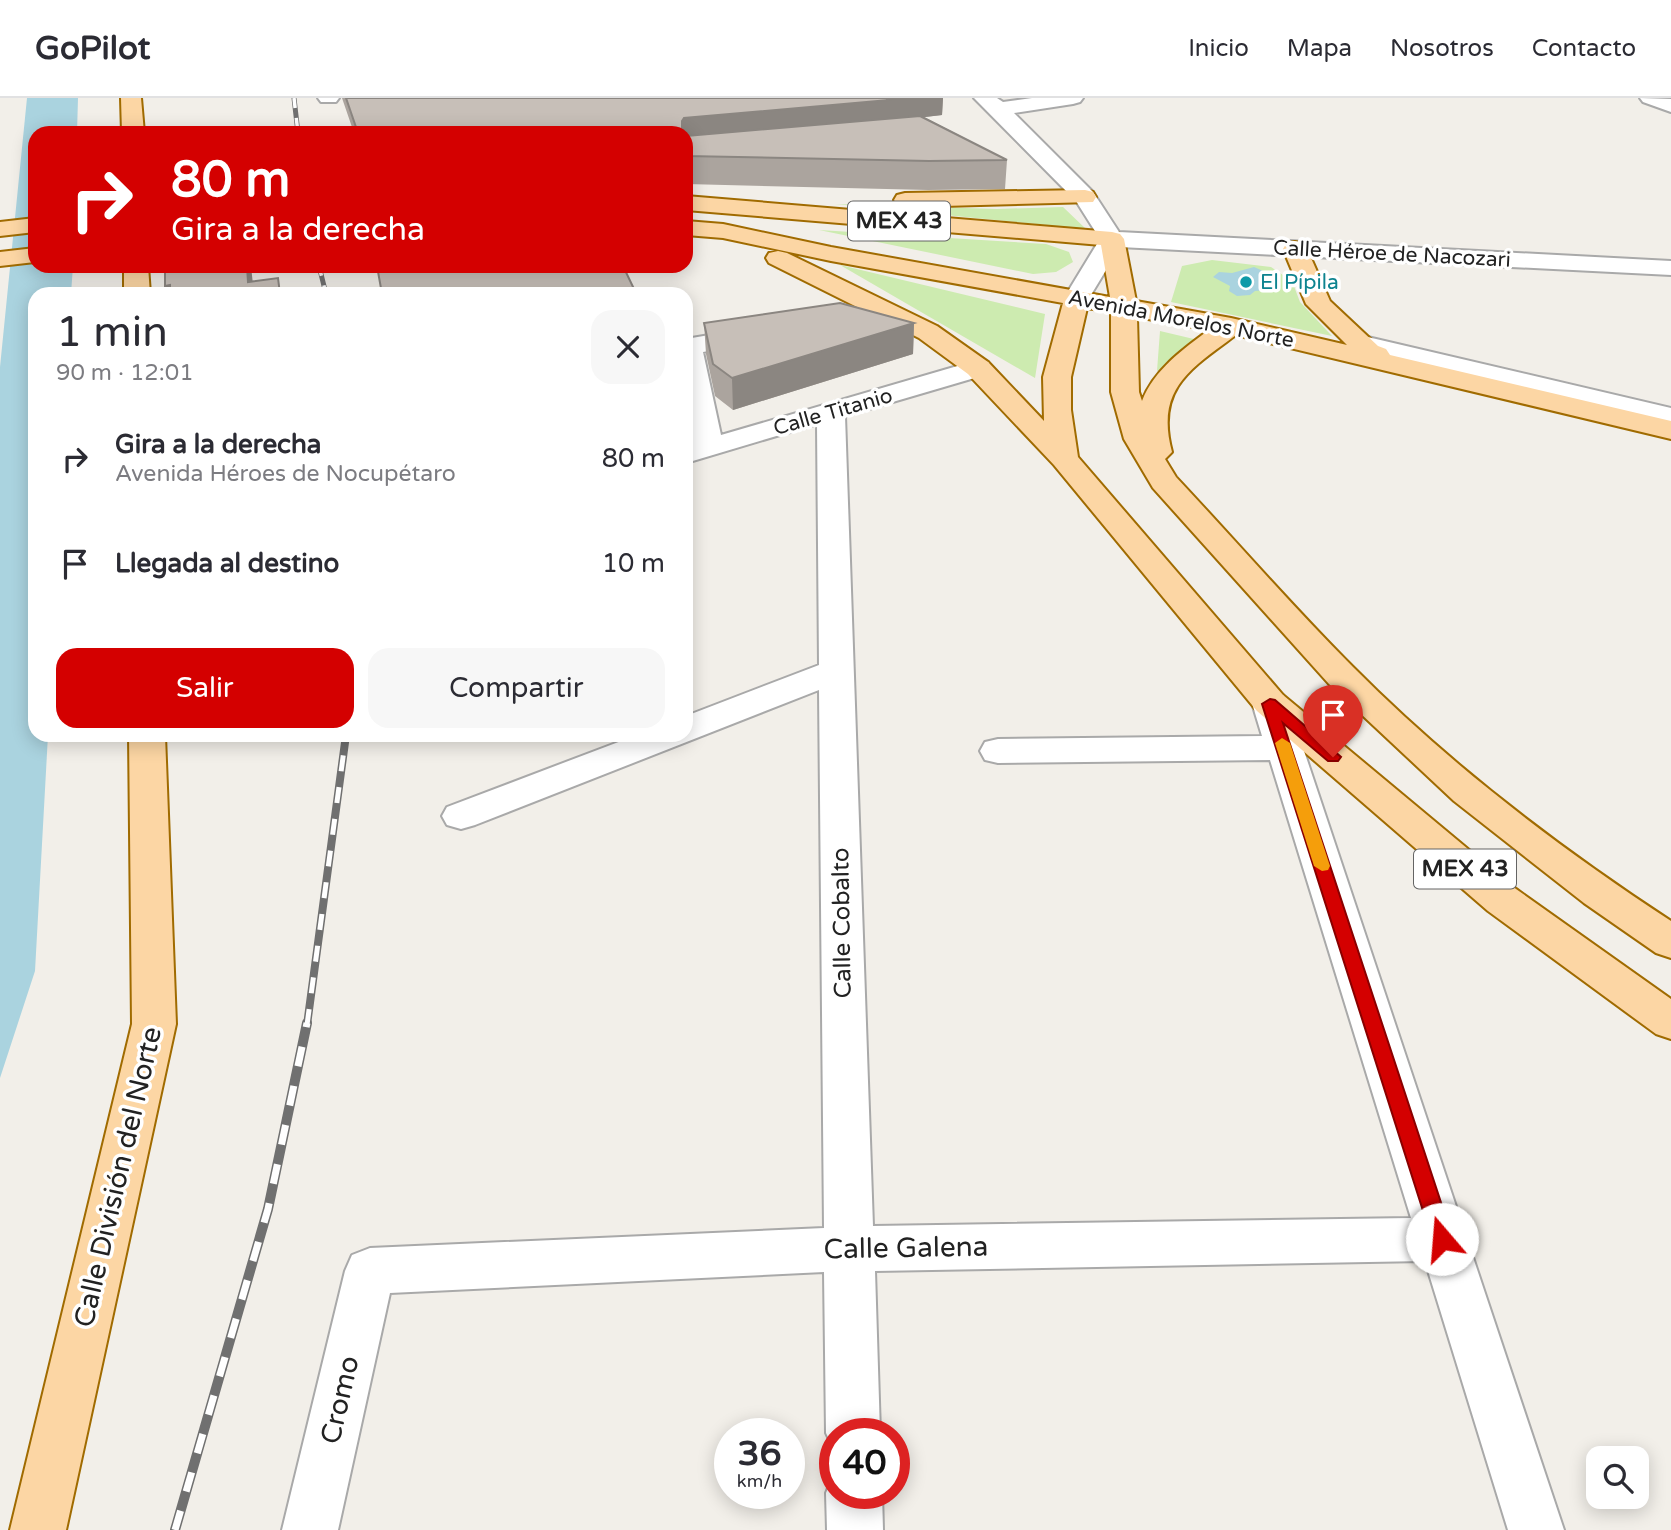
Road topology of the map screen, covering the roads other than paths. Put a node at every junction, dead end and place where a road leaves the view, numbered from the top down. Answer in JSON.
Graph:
{"nodes":[{"id":1,"x":131,"y":98,"type":"edge"},
{"id":2,"x":1073,"y":98,"type":"edge"},
{"id":3,"x":1650,"y":98,"type":"edge"},
{"id":4,"x":992,"y":103,"type":"edge"},
{"id":5,"x":1671,"y":106,"type":"edge"},
{"id":6,"x":133,"y":126,"type":"edge"},
{"id":7,"x":1085,"y":197,"type":"junction"},
{"id":8,"x":693,"y":202,"type":"edge"},
{"id":9,"x":693,"y":203,"type":"edge"},
{"id":10,"x":28,"y":226,"type":"edge"},
{"id":11,"x":2,"y":229,"type":"edge"},
{"id":12,"x":693,"y":229,"type":"edge"},
{"id":13,"x":723,"y":231,"type":"junction"},
{"id":14,"x":1112,"y":239,"type":"junction"},
{"id":15,"x":1296,"y":249,"type":"junction"},
{"id":16,"x":28,"y":257,"type":"edge"},
{"id":17,"x":3,"y":259,"type":"edge"},
{"id":18,"x":1671,"y":268,"type":"edge"},
{"id":19,"x":1077,"y":298,"type":"junction"},
{"id":20,"x":1124,"y":306,"type":"junction"},
{"id":21,"x":892,"y":314,"type":"junction"},
{"id":22,"x":851,"y":321,"type":"edge"},
{"id":23,"x":1231,"y":326,"type":"junction"},
{"id":24,"x":783,"y":331,"type":"edge"},
{"id":25,"x":1359,"y":342,"type":"junction"},
{"id":26,"x":693,"y":345,"type":"edge"},
{"id":27,"x":1409,"y":367,"type":"junction"},
{"id":28,"x":978,"y":368,"type":"junction"},
{"id":29,"x":693,"y":404,"type":"edge"},
{"id":30,"x":831,"y":413,"type":"junction"},
{"id":31,"x":1671,"y":417,"type":"edge"},
{"id":32,"x":1671,"y":430,"type":"edge"},
{"id":33,"x":697,"y":451,"type":"edge"},
{"id":34,"x":1064,"y":459,"type":"junction"},
{"id":35,"x":1164,"y":482,"type":"junction"},
{"id":36,"x":837,"y":671,"type":"junction"},
{"id":37,"x":1270,"y":704,"type":"junction"},
{"id":38,"x":693,"y":726,"type":"edge"},
{"id":39,"x":147,"y":742,"type":"edge"},
{"id":40,"x":654,"y":742,"type":"edge"},
{"id":41,"x":1284,"y":748,"type":"junction"},
{"id":42,"x":998,"y":751,"type":"dead end"},
{"id":43,"x":461,"y":817,"type":"dead end"},
{"id":44,"x":1671,"y":942,"type":"edge"},
{"id":45,"x":1671,"y":1022,"type":"edge"},
{"id":46,"x":1442,"y":1239,"type":"junction"},
{"id":47,"x":849,"y":1249,"type":"junction"},
{"id":48,"x":370,"y":1271,"type":"joint"},
{"id":49,"x":853,"y":1418,"type":"edge"},
{"id":50,"x":855,"y":1509,"type":"edge"},
{"id":51,"x":38,"y":1530,"type":"edge"},
{"id":52,"x":310,"y":1530,"type":"edge"},
{"id":53,"x":855,"y":1530,"type":"edge"},
{"id":54,"x":1536,"y":1530,"type":"edge"}],
"edges":[{"from":1,"to":6,"type":"main road"},
{"from":2,"to":4,"type":"street"},
{"from":3,"to":5,"type":"street"},
{"from":4,"to":7,"type":"street"},
{"from":7,"to":8,"type":"main road"},
{"from":7,"to":14,"type":"street"},
{"from":9,"to":14,"type":"main road","number":"MEX 43"},
{"from":10,"to":11,"type":"main road"},
{"from":12,"to":13,"type":"main road","name":"Avenida Morelos Norte","number":"MEX 43"},
{"from":13,"to":19,"type":"main road","name":"Avenida Morelos Norte","number":"MEX 43"},
{"from":13,"to":21,"type":"main road"},
{"from":14,"to":15,"type":"street","name":"Calle Héroe de Nacozari"},
{"from":14,"to":19,"type":"street"},
{"from":14,"to":20,"type":"main road","number":"MEX 43"},
{"from":15,"to":18,"type":"street","name":"Calle Héroe de Nacozari"},
{"from":15,"to":25,"type":"main road"},
{"from":16,"to":17,"type":"main road"},
{"from":19,"to":20,"type":"main road","name":"Avenida Morelos Norte","number":"MEX 43"},
{"from":19,"to":34,"type":"main road"},
{"from":20,"to":23,"type":"main road","name":"Avenida Morelos Norte"},
{"from":20,"to":35,"type":"main road","number":"MEX 43"},
{"from":21,"to":22,"type":"street"},
{"from":21,"to":28,"type":"main road"},
{"from":23,"to":27,"type":"main road","name":"Avenida Morelos Norte"},
{"from":23,"to":35,"type":"main road"},
{"from":24,"to":26,"type":"street"},
{"from":25,"to":27,"type":"main road"},
{"from":25,"to":31,"type":"street"},
{"from":27,"to":32,"type":"main road","name":"Avenida Morelos Norte"},
{"from":28,"to":30,"type":"street","name":"Calle Titanio"},
{"from":28,"to":34,"type":"main road"},
{"from":29,"to":33,"type":"street"},
{"from":30,"to":33,"type":"street","name":"Calle Titanio"},
{"from":30,"to":36,"type":"street","name":"Calle Cobalto"},
{"from":34,"to":37,"type":"main road","number":"MEX 43"},
{"from":35,"to":44,"type":"main road","number":"MEX 43"},
{"from":36,"to":38,"type":"street"},
{"from":36,"to":47,"type":"street","name":"Calle Cobalto"},
{"from":37,"to":41,"type":"street"},
{"from":37,"to":45,"type":"main road","number":"MEX 43"},
{"from":39,"to":51,"type":"main road","name":"Calle División del Norte"},
{"from":40,"to":43,"type":"street"},
{"from":41,"to":42,"type":"street"},
{"from":41,"to":46,"type":"street"},
{"from":46,"to":47,"type":"street","name":"Calle Galena"},
{"from":46,"to":54,"type":"street"},
{"from":47,"to":48,"type":"street","name":"Calle Galena"},
{"from":47,"to":49,"type":"street","name":"Calle Cobalto"},
{"from":48,"to":52,"type":"street","name":"Cromo"},
{"from":50,"to":53,"type":"street"}]}
